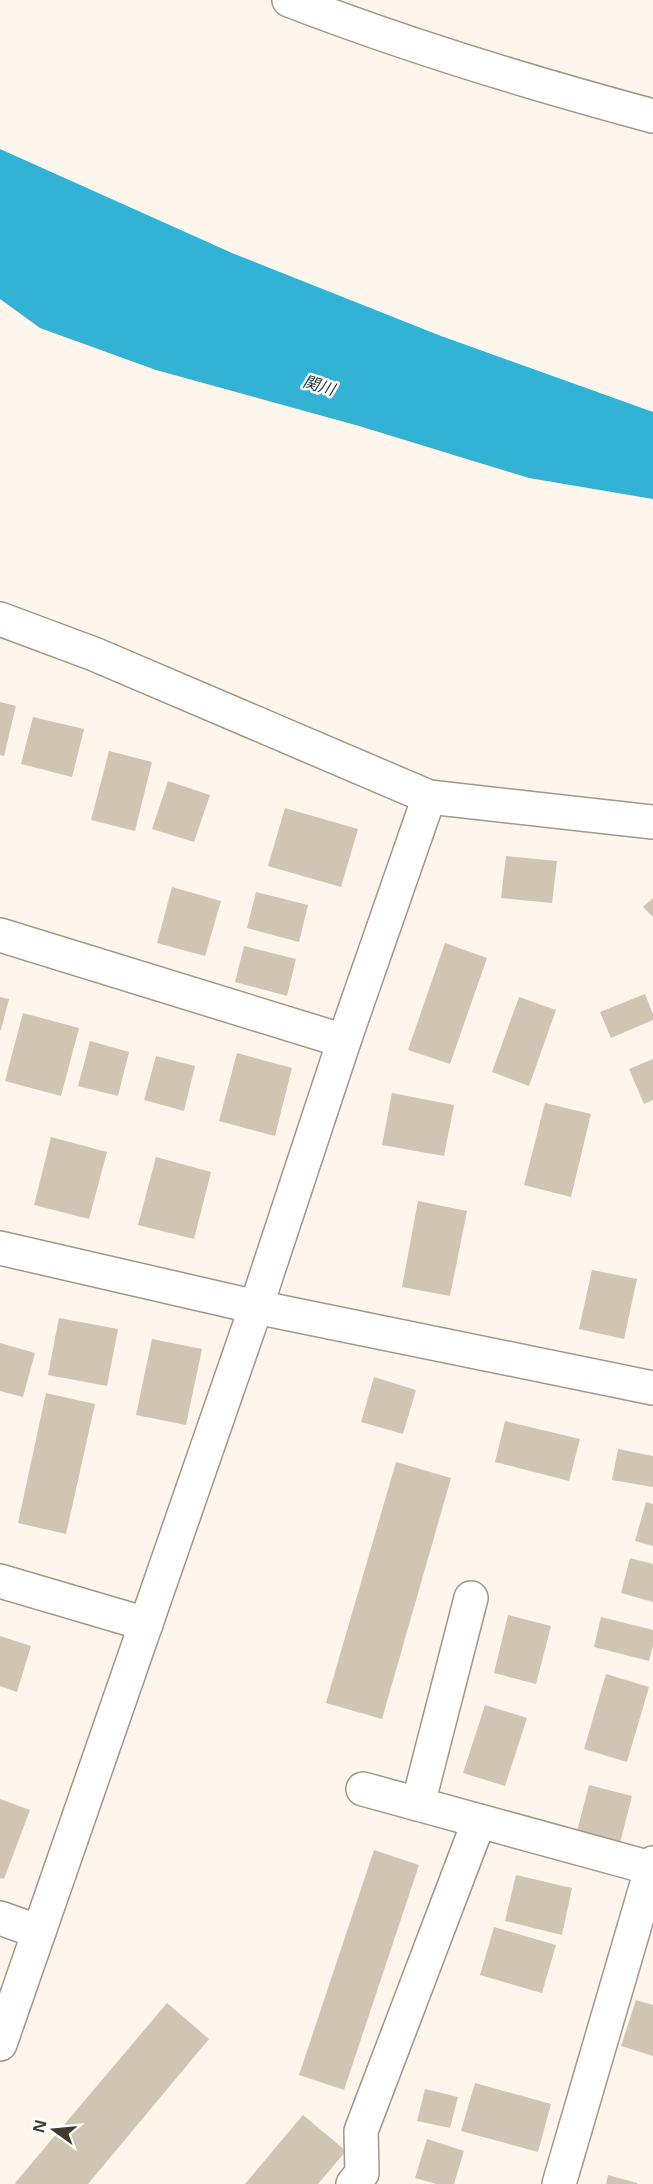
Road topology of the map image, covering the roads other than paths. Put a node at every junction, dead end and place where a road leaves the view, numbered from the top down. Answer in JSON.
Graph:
{"nodes":[{"id":1,"x":289,"y":0,"type":"edge"},
{"id":2,"x":653,"y":116,"type":"edge"},
{"id":3,"x":0,"y":619,"type":"edge"},
{"id":4,"x":429,"y":797,"type":"junction"},
{"id":5,"x":653,"y":822,"type":"edge"},
{"id":6,"x":0,"y":934,"type":"edge"},
{"id":7,"x":344,"y":1041,"type":"junction"},
{"id":8,"x":0,"y":1248,"type":"edge"},
{"id":9,"x":256,"y":1307,"type":"junction"},
{"id":10,"x":653,"y":1388,"type":"edge"},
{"id":11,"x":0,"y":1581,"type":"edge"},
{"id":12,"x":471,"y":1598,"type":"dead end"},
{"id":13,"x":146,"y":1624,"type":"junction"},
{"id":14,"x":363,"y":1788,"type":"dead end"},
{"id":15,"x":418,"y":1804,"type":"junction"},
{"id":16,"x":480,"y":1821,"type":"junction"},
{"id":17,"x":652,"y":1865,"type":"edge"},
{"id":18,"x":0,"y":1918,"type":"edge"},
{"id":19,"x":39,"y":1932,"type":"junction"},
{"id":20,"x":0,"y":2044,"type":"edge"},
{"id":21,"x":353,"y":2184,"type":"edge"},
{"id":22,"x":559,"y":2184,"type":"edge"}],
"edges":[{"from":1,"to":2,"type":"street"},
{"from":3,"to":4,"type":"street"},
{"from":4,"to":5,"type":"street"},
{"from":4,"to":7,"type":"street"},
{"from":6,"to":7,"type":"street"},
{"from":7,"to":9,"type":"street"},
{"from":8,"to":9,"type":"street"},
{"from":9,"to":10,"type":"street"},
{"from":9,"to":13,"type":"street"},
{"from":11,"to":13,"type":"street"},
{"from":12,"to":15,"type":"street"},
{"from":13,"to":19,"type":"street"},
{"from":14,"to":15,"type":"street"},
{"from":15,"to":16,"type":"street"},
{"from":16,"to":17,"type":"street"},
{"from":16,"to":21,"type":"street"},
{"from":17,"to":22,"type":"street"},
{"from":18,"to":19,"type":"street"},
{"from":19,"to":20,"type":"street"}]}
